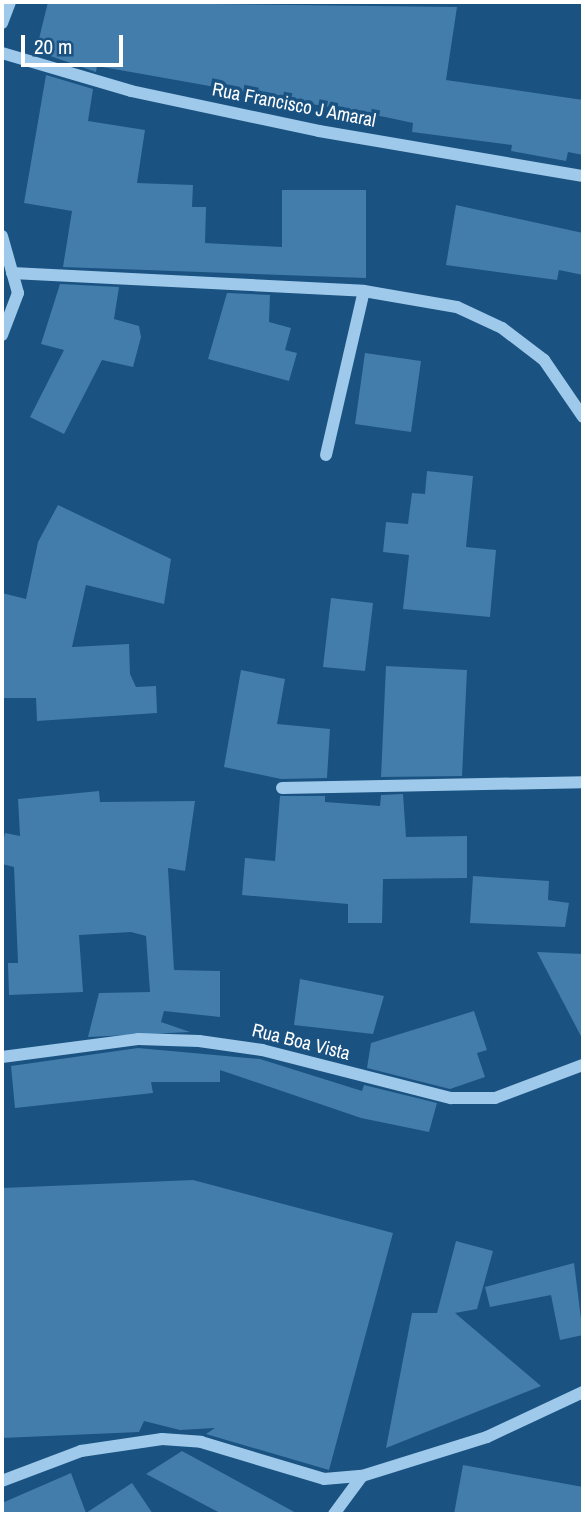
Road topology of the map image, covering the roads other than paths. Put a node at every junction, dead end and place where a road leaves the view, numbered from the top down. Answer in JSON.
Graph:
{"nodes":[{"id":1,"x":10,"y":2,"type":"edge"},
{"id":2,"x":2,"y":23,"type":"edge"},
{"id":3,"x":2,"y":53,"type":"edge"},
{"id":4,"x":583,"y":176,"type":"edge"},
{"id":5,"x":2,"y":236,"type":"edge"},
{"id":6,"x":12,"y":273,"type":"junction"},
{"id":7,"x":364,"y":291,"type":"junction"},
{"id":8,"x":2,"y":335,"type":"edge"},
{"id":9,"x":583,"y":418,"type":"edge"},
{"id":10,"x":326,"y":454,"type":"dead end"},
{"id":11,"x":583,"y":782,"type":"edge"},
{"id":12,"x":282,"y":788,"type":"dead end"},
{"id":13,"x":2,"y":1057,"type":"edge"},
{"id":14,"x":583,"y":1065,"type":"edge"},
{"id":15,"x":583,"y":1392,"type":"edge"},
{"id":16,"x":583,"y":1403,"type":"edge"},
{"id":17,"x":563,"y":1404,"type":"junction"},
{"id":18,"x":362,"y":1476,"type":"junction"},
{"id":19,"x":2,"y":1481,"type":"edge"},
{"id":20,"x":334,"y":1514,"type":"edge"}],
"edges":[{"from":1,"to":2,"type":"street"},
{"from":3,"to":4,"type":"street","name":"Rua Francisco J Amaral"},
{"from":5,"to":6,"type":"street"},
{"from":6,"to":7,"type":"street"},
{"from":6,"to":8,"type":"street"},
{"from":7,"to":9,"type":"street"},
{"from":7,"to":10,"type":"street"},
{"from":11,"to":12,"type":"street"},
{"from":13,"to":14,"type":"street","name":"Rua Boa Vista"},
{"from":15,"to":17,"type":"street"},
{"from":16,"to":17,"type":"street"},
{"from":17,"to":18,"type":"street"},
{"from":18,"to":19,"type":"street"},
{"from":18,"to":20,"type":"street"}]}
